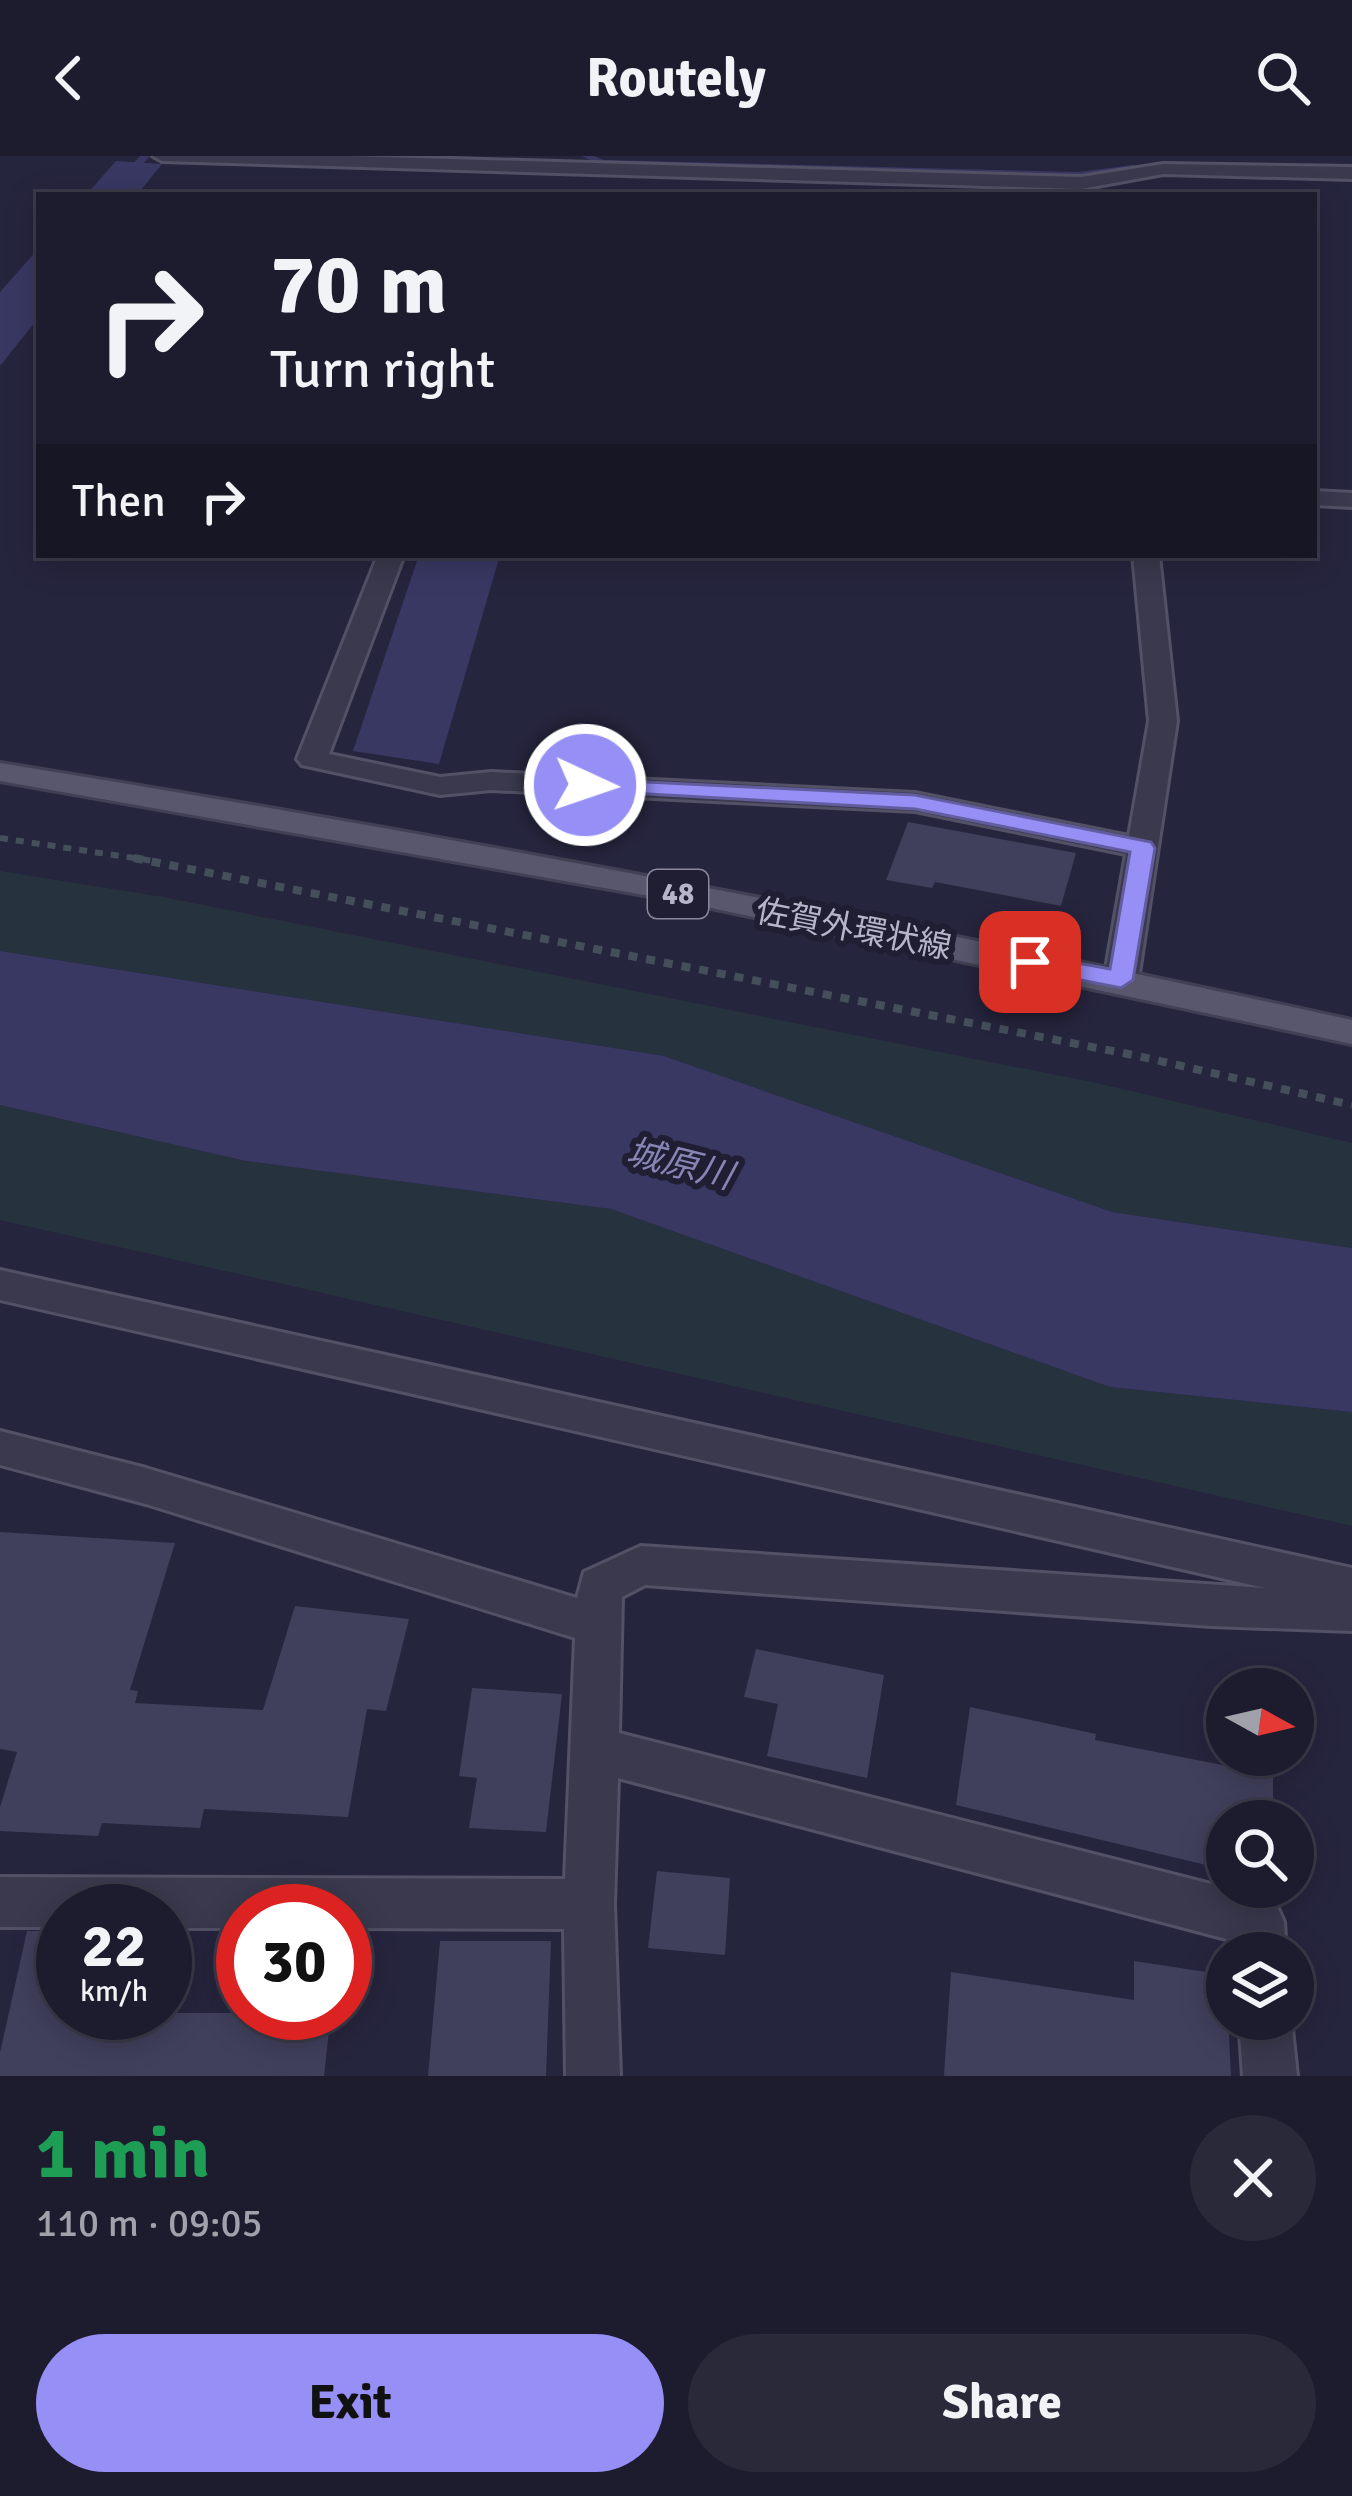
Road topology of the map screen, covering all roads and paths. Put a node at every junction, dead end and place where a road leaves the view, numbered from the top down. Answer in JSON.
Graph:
{"nodes":[{"id":1,"x":162,"y":156,"type":"edge"},
{"id":2,"x":278,"y":158,"type":"edge"},
{"id":3,"x":1158,"y":163,"type":"edge"},
{"id":4,"x":1352,"y":173,"type":"edge"},
{"id":5,"x":1082,"y":189,"type":"edge"},
{"id":6,"x":1317,"y":498,"type":"edge"},
{"id":7,"x":1352,"y":500,"type":"edge"},
{"id":8,"x":390,"y":558,"type":"edge"},
{"id":9,"x":1146,"y":558,"type":"edge"},
{"id":10,"x":0,"y":772,"type":"edge"},
{"id":11,"x":0,"y":838,"type":"edge"},
{"id":12,"x":1143,"y":848,"type":"junction"},
{"id":13,"x":1121,"y":980,"type":"junction"},
{"id":14,"x":1352,"y":1032,"type":"edge"},
{"id":15,"x":1352,"y":1105,"type":"edge"},
{"id":16,"x":0,"y":1285,"type":"edge"},
{"id":17,"x":0,"y":1448,"type":"edge"},
{"id":18,"x":1352,"y":1588,"type":"edge"},
{"id":19,"x":1352,"y":1611,"type":"edge"},
{"id":20,"x":598,"y":1625,"type":"junction"},
{"id":21,"x":597,"y":1750,"type":"junction"},
{"id":22,"x":0,"y":1902,"type":"edge"},
{"id":23,"x":589,"y":1904,"type":"junction"},
{"id":24,"x":1259,"y":1932,"type":"edge"},
{"id":25,"x":1267,"y":2040,"type":"edge"},
{"id":26,"x":593,"y":2076,"type":"edge"},
{"id":27,"x":1270,"y":2076,"type":"edge"}],
"edges":[{"from":1,"to":2,"type":"street"},
{"from":2,"to":5,"type":"street"},
{"from":3,"to":4,"type":"street"},
{"from":3,"to":5,"type":"street"},
{"from":6,"to":7,"type":"street"},
{"from":8,"to":12,"type":"street"},
{"from":9,"to":12,"type":"street"},
{"from":10,"to":13,"type":"main road","name":"佐賀外環状線","number":"48"},
{"from":11,"to":15,"type":"path"},
{"from":12,"to":13,"type":"street"},
{"from":13,"to":14,"type":"main road","name":"佐賀外環状線","number":"48"},
{"from":16,"to":18,"type":"street"},
{"from":17,"to":20,"type":"street"},
{"from":19,"to":20,"type":"street"},
{"from":20,"to":21,"type":"street"},
{"from":21,"to":23,"type":"street"},
{"from":21,"to":24,"type":"street"},
{"from":22,"to":23,"type":"street"},
{"from":23,"to":26,"type":"street"},
{"from":25,"to":27,"type":"street"}]}
